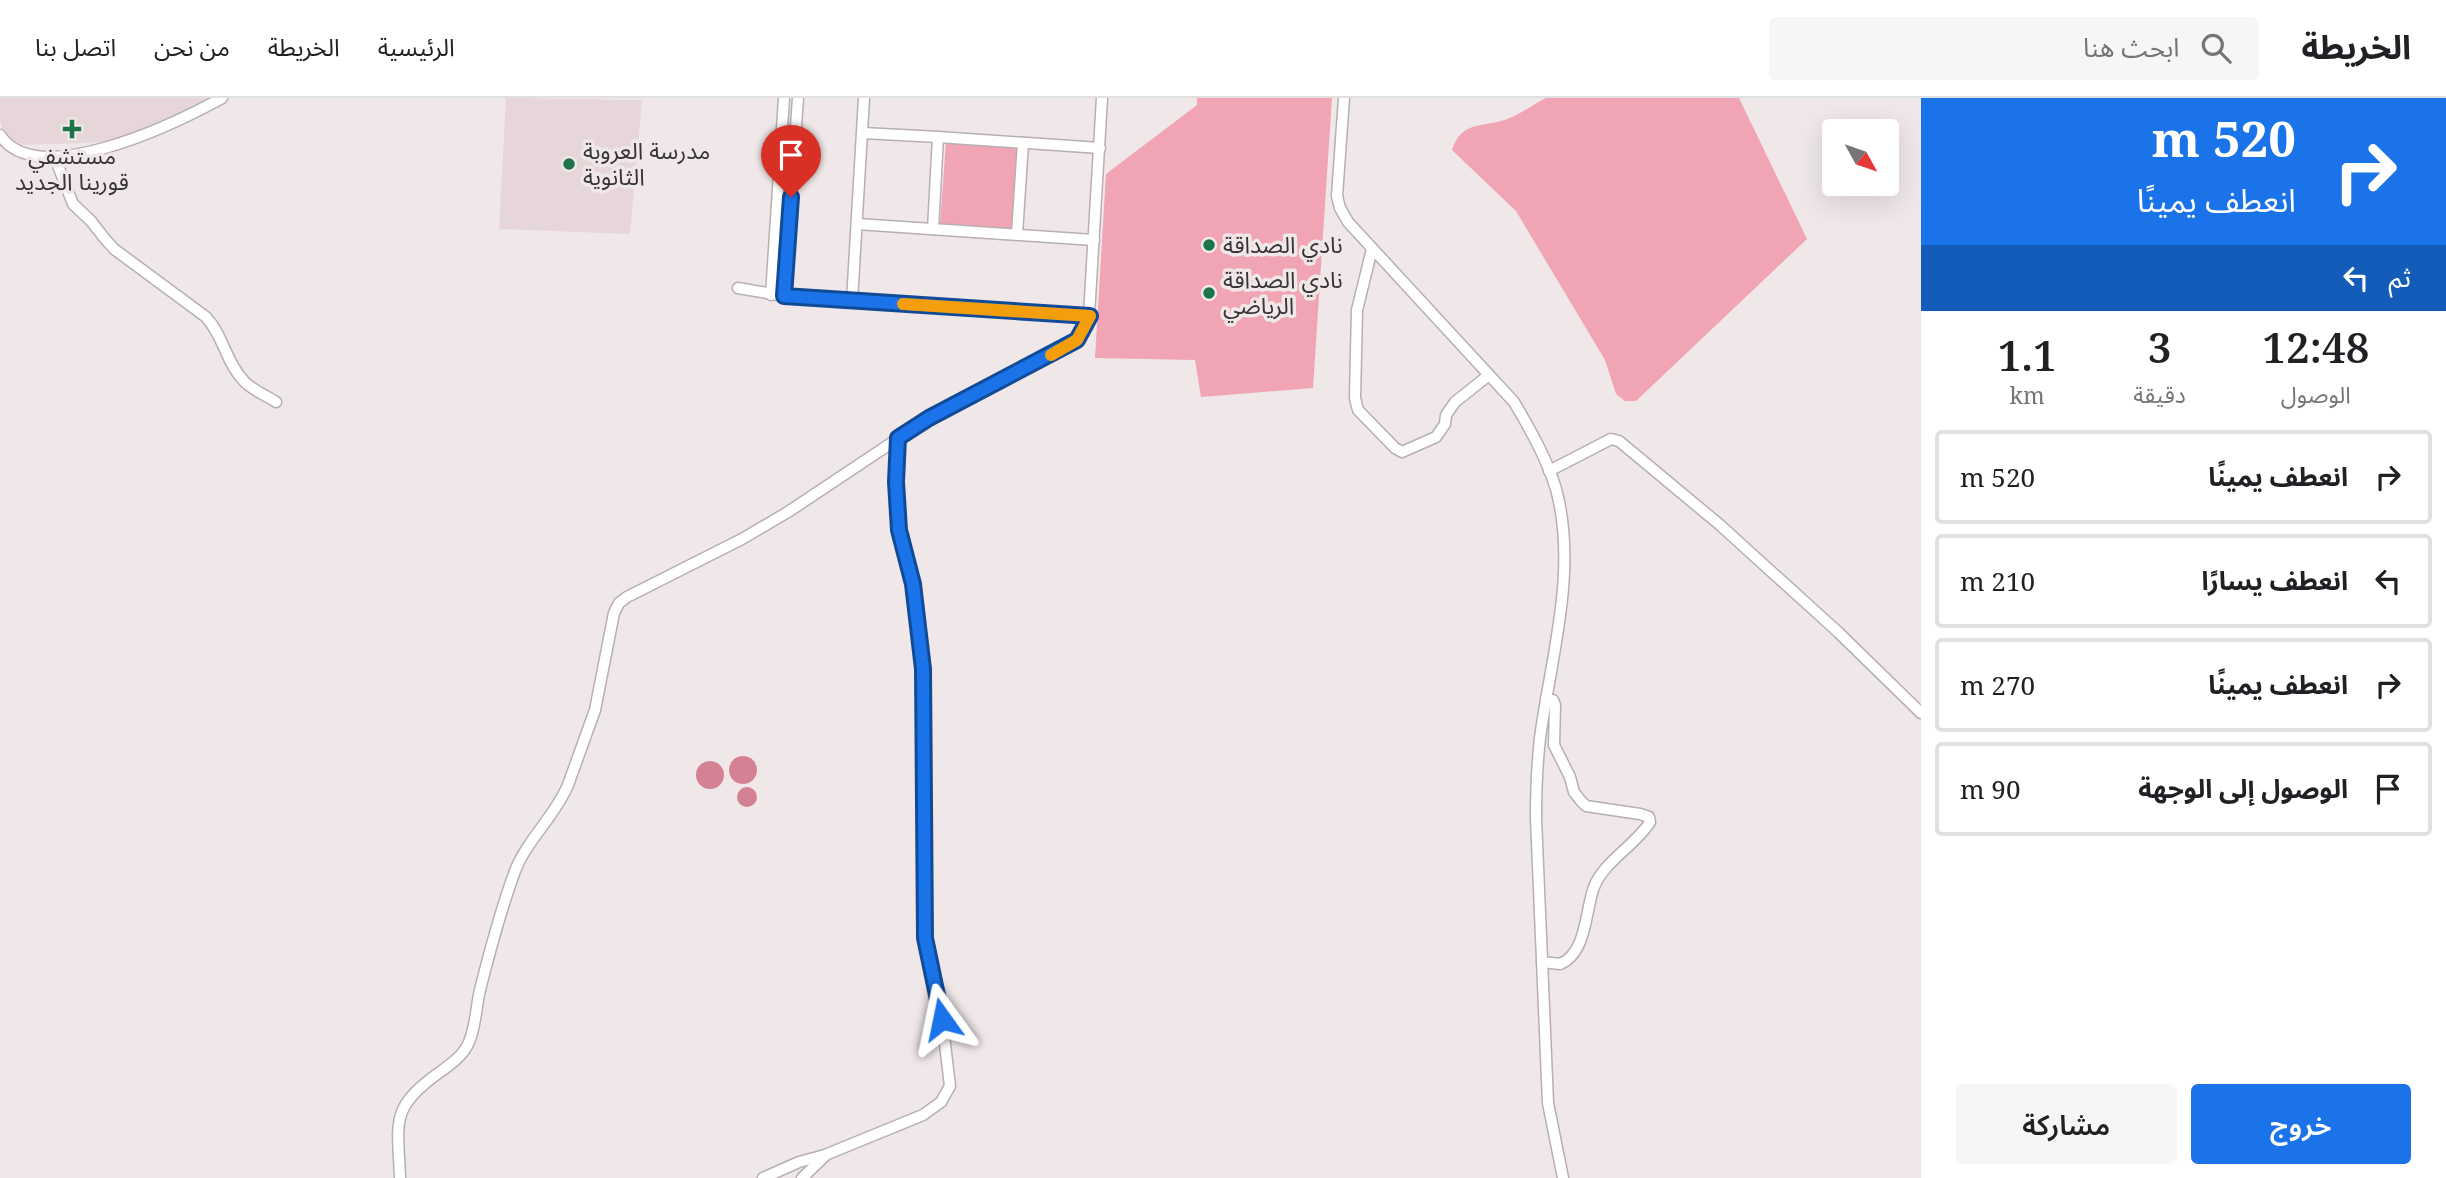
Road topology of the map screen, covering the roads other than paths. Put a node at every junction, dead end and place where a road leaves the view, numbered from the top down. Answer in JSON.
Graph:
{"nodes":[{"id":1,"x":222,"y":98,"type":"edge"},
{"id":2,"x":784,"y":98,"type":"edge"},
{"id":3,"x":798,"y":98,"type":"edge"},
{"id":4,"x":864,"y":98,"type":"edge"},
{"id":5,"x":1102,"y":98,"type":"edge"},
{"id":6,"x":1344,"y":98,"type":"edge"},
{"id":7,"x":863,"y":133,"type":"junction"},
{"id":8,"x":0,"y":135,"type":"edge"},
{"id":9,"x":938,"y":137,"type":"junction"},
{"id":10,"x":1023,"y":143,"type":"junction"},
{"id":11,"x":1100,"y":148,"type":"junction"},
{"id":12,"x":55,"y":158,"type":"junction"},
{"id":13,"x":857,"y":224,"type":"junction"},
{"id":14,"x":933,"y":229,"type":"junction"},
{"id":15,"x":1017,"y":234,"type":"junction"},
{"id":16,"x":1094,"y":240,"type":"junction"},
{"id":17,"x":1372,"y":249,"type":"junction"},
{"id":18,"x":738,"y":288,"type":"dead end"},
{"id":19,"x":771,"y":295,"type":"junction"},
{"id":20,"x":784,"y":296,"type":"junction"},
{"id":21,"x":852,"y":301,"type":"junction"},
{"id":22,"x":1090,"y":316,"type":"junction"},
{"id":23,"x":1489,"y":375,"type":"junction"},
{"id":24,"x":276,"y":402,"type":"dead end"},
{"id":25,"x":898,"y":438,"type":"junction"},
{"id":26,"x":1549,"y":471,"type":"junction"},
{"id":27,"x":1546,"y":698,"type":"junction"},
{"id":28,"x":1921,"y":713,"type":"edge"},
{"id":29,"x":1542,"y":962,"type":"junction"},
{"id":30,"x":825,"y":1155,"type":"junction"},
{"id":31,"x":400,"y":1178,"type":"edge"},
{"id":32,"x":763,"y":1178,"type":"edge"},
{"id":33,"x":802,"y":1178,"type":"edge"},
{"id":34,"x":1563,"y":1178,"type":"edge"}],
"edges":[{"from":1,"to":12,"type":"street"},
{"from":2,"to":19,"type":"street"},
{"from":3,"to":20,"type":"street"},
{"from":4,"to":7,"type":"street"},
{"from":5,"to":11,"type":"street"},
{"from":6,"to":17,"type":"street"},
{"from":7,"to":9,"type":"street"},
{"from":7,"to":13,"type":"street"},
{"from":8,"to":12,"type":"street"},
{"from":9,"to":10,"type":"street"},
{"from":9,"to":14,"type":"street"},
{"from":10,"to":11,"type":"street"},
{"from":10,"to":15,"type":"street"},
{"from":11,"to":16,"type":"street"},
{"from":12,"to":24,"type":"street"},
{"from":13,"to":14,"type":"street"},
{"from":13,"to":21,"type":"street"},
{"from":14,"to":15,"type":"street"},
{"from":15,"to":16,"type":"street"},
{"from":16,"to":22,"type":"street"},
{"from":17,"to":23,"type":"street"},
{"from":17,"to":23,"type":"street"},
{"from":18,"to":19,"type":"street"},
{"from":19,"to":20,"type":"street"},
{"from":20,"to":21,"type":"street"},
{"from":21,"to":22,"type":"street"},
{"from":22,"to":25,"type":"street"},
{"from":23,"to":26,"type":"street"},
{"from":25,"to":30,"type":"street"},
{"from":25,"to":31,"type":"street"},
{"from":26,"to":27,"type":"street"},
{"from":26,"to":28,"type":"street"},
{"from":27,"to":29,"type":"street"},
{"from":27,"to":29,"type":"street"},
{"from":29,"to":34,"type":"street"},
{"from":30,"to":32,"type":"street"},
{"from":30,"to":33,"type":"street"}]}
